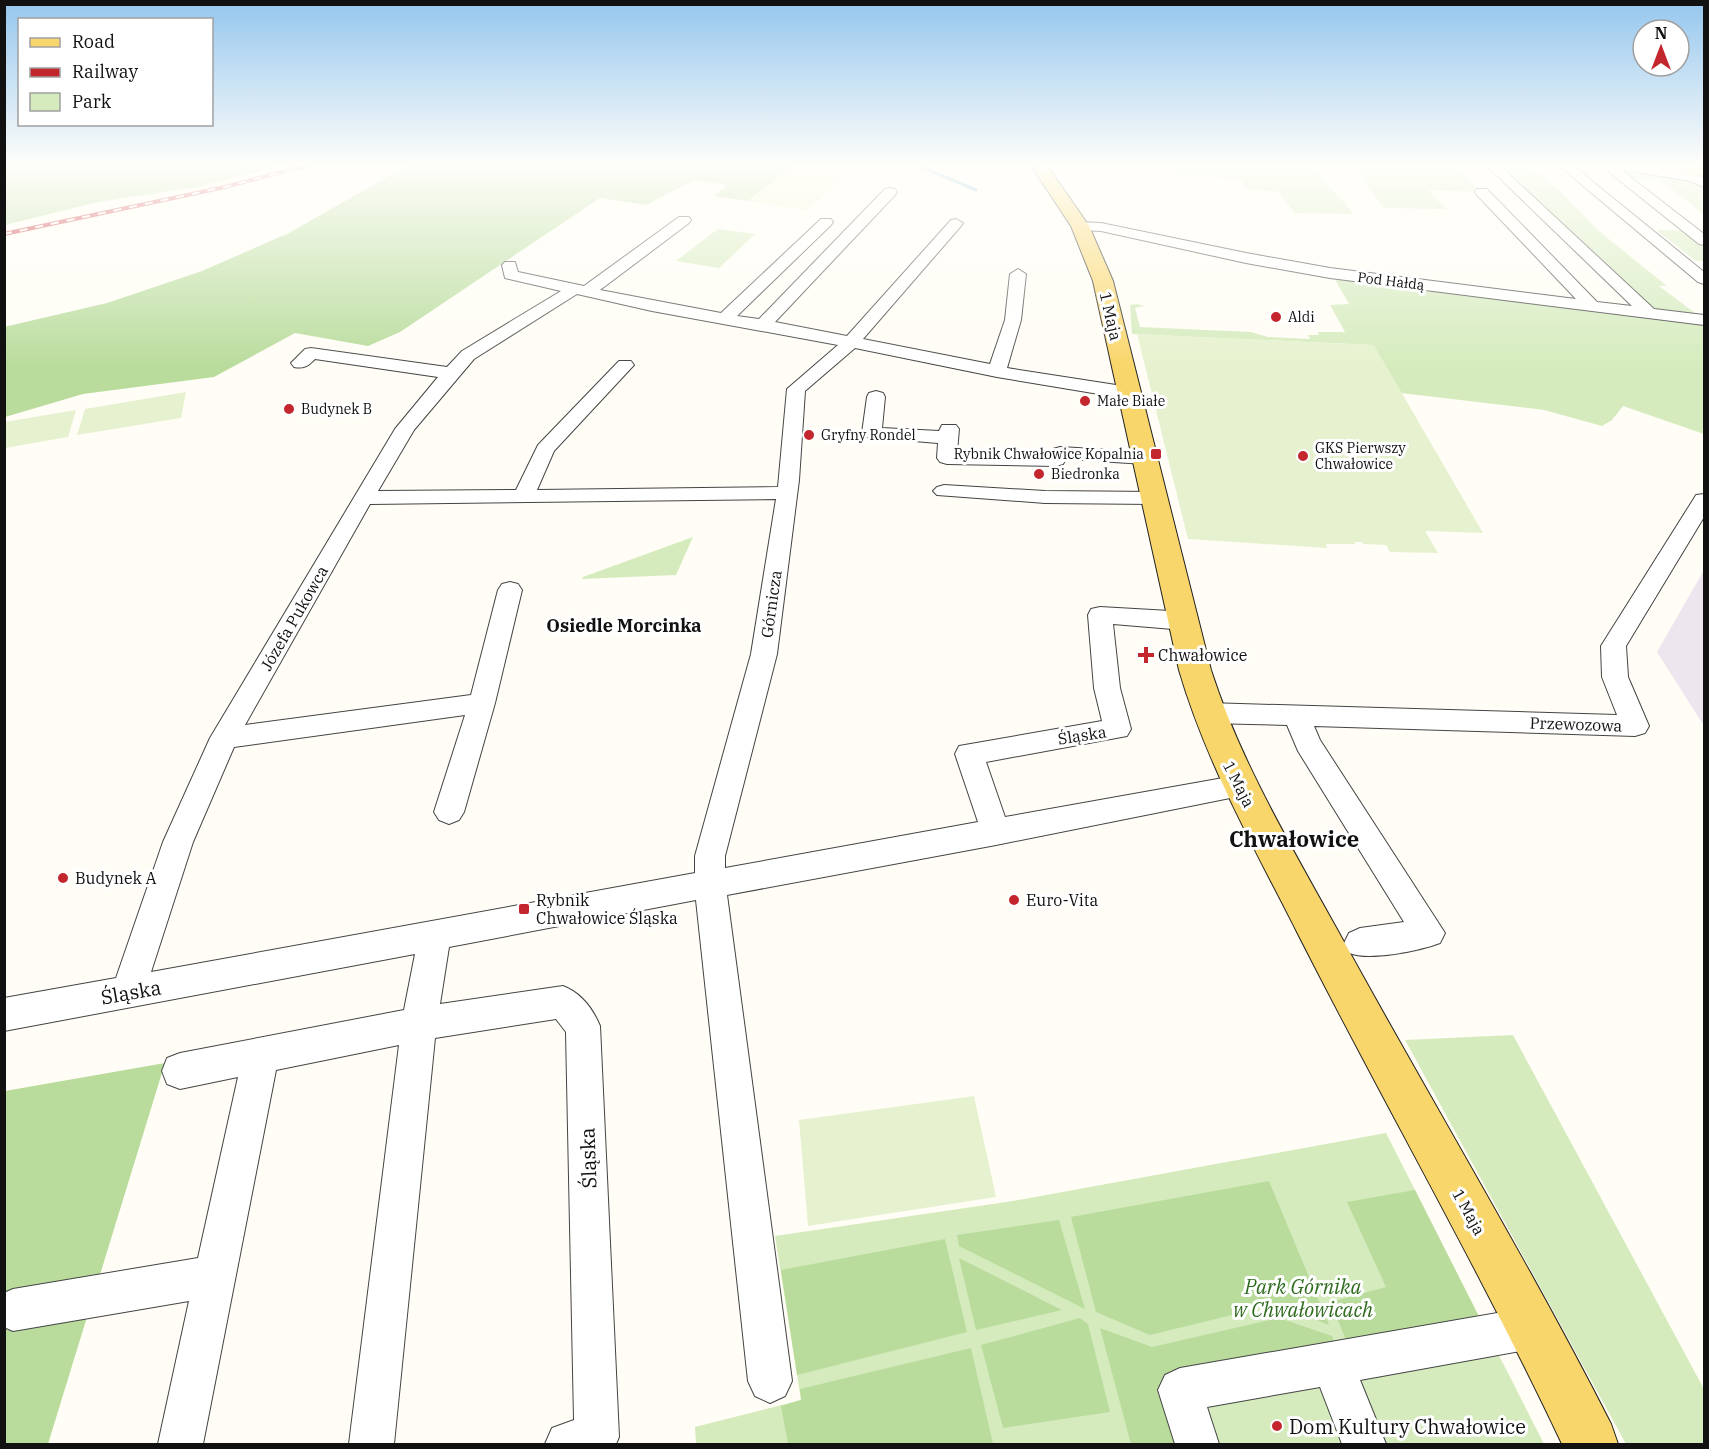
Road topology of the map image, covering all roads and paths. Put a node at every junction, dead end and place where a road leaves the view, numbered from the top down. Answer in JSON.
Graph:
{"nodes":[{"id":1,"x":666,"y":232,"type":"edge"},
{"id":2,"x":816,"y":232,"type":"edge"},
{"id":3,"x":852,"y":232,"type":"edge"},
{"id":4,"x":948,"y":232,"type":"edge"},
{"id":5,"x":1082,"y":232,"type":"edge"},
{"id":6,"x":1121,"y":232,"type":"edge"},
{"id":7,"x":1520,"y":232,"type":"edge"},
{"id":8,"x":1563,"y":232,"type":"edge"},
{"id":9,"x":1646,"y":232,"type":"edge"},
{"id":10,"x":1692,"y":232,"type":"edge"},
{"id":11,"x":1704,"y":241,"type":"edge"},
{"id":12,"x":510,"y":265,"type":"dead end"},
{"id":13,"x":1018,"y":274,"type":"dead end"},
{"id":14,"x":1704,"y":279,"type":"edge"},
{"id":15,"x":579,"y":291,"type":"junction"},
{"id":16,"x":1592,"y":306,"type":"junction"},
{"id":17,"x":1649,"y":313,"type":"junction"},
{"id":18,"x":724,"y":319,"type":"junction"},
{"id":19,"x":1704,"y":320,"type":"edge"},
{"id":20,"x":763,"y":325,"type":"junction"},
{"id":21,"x":851,"y":343,"type":"junction"},
{"id":22,"x":300,"y":363,"type":"dead end"},
{"id":23,"x":625,"y":365,"type":"dead end"},
{"id":24,"x":996,"y":372,"type":"junction"},
{"id":25,"x":450,"y":373,"type":"junction"},
{"id":26,"x":1129,"y":393,"type":"junction"},
{"id":27,"x":876,"y":397,"type":"dead end"},
{"id":28,"x":1145,"y":459,"type":"junction"},
{"id":29,"x":944,"y":491,"type":"dead end"},
{"id":30,"x":787,"y":493,"type":"junction"},
{"id":31,"x":524,"y":495,"type":"junction"},
{"id":32,"x":363,"y":498,"type":"junction"},
{"id":33,"x":1155,"y":498,"type":"junction"},
{"id":34,"x":1704,"y":500,"type":"edge"},
{"id":35,"x":510,"y":590,"type":"dead end"},
{"id":36,"x":1185,"y":622,"type":"junction"},
{"id":37,"x":482,"y":703,"type":"junction"},
{"id":38,"x":1208,"y":713,"type":"junction"},
{"id":39,"x":1296,"y":716,"type":"junction"},
{"id":40,"x":224,"y":738,"type":"junction"},
{"id":41,"x":1240,"y":786,"type":"junction"},
{"id":42,"x":449,"y":812,"type":"dead end"},
{"id":43,"x":996,"y":833,"type":"junction"},
{"id":44,"x":710,"y":885,"type":"junction"},
{"id":45,"x":435,"y":936,"type":"junction"},
{"id":46,"x":1360,"y":943,"type":"dead end"},
{"id":47,"x":128,"y":992,"type":"junction"},
{"id":48,"x":4,"y":1015,"type":"edge"},
{"id":49,"x":419,"y":1024,"type":"junction"},
{"id":50,"x":261,"y":1055,"type":"junction"},
{"id":51,"x":180,"y":1071,"type":"dead end"},
{"id":52,"x":215,"y":1276,"type":"junction"},
{"id":53,"x":13,"y":1310,"type":"dead end"},
{"id":54,"x":1532,"y":1328,"type":"junction"},
{"id":55,"x":1332,"y":1363,"type":"junction"},
{"id":56,"x":770,"y":1381,"type":"dead end"},
{"id":57,"x":180,"y":1444,"type":"edge"},
{"id":58,"x":372,"y":1444,"type":"edge"},
{"id":59,"x":568,"y":1444,"type":"edge"},
{"id":60,"x":1197,"y":1444,"type":"edge"},
{"id":61,"x":1364,"y":1444,"type":"edge"},
{"id":62,"x":1591,"y":1444,"type":"edge"}],
"edges":[{"from":1,"to":15,"type":"street","name":"Józefa Pukowca"},
{"from":2,"to":18,"type":"street"},
{"from":3,"to":20,"type":"street"},
{"from":4,"to":21,"type":"street","name":"Górnicza"},
{"from":5,"to":26,"type":"main road","name":"1 Maja"},
{"from":6,"to":16,"type":"street","name":"Pod Hałdą"},
{"from":7,"to":16,"type":"street"},
{"from":8,"to":17,"type":"street"},
{"from":9,"to":14,"type":"street"},
{"from":10,"to":11,"type":"street"},
{"from":12,"to":15,"type":"street"},
{"from":13,"to":24,"type":"street"},
{"from":15,"to":18,"type":"street"},
{"from":15,"to":25,"type":"street","name":"Józefa Pukowca"},
{"from":16,"to":17,"type":"street","name":"Pod Hałdą"},
{"from":17,"to":19,"type":"street","name":"Pod Hałdą"},
{"from":18,"to":20,"type":"street"},
{"from":20,"to":21,"type":"street"},
{"from":21,"to":24,"type":"street"},
{"from":21,"to":30,"type":"street","name":"Górnicza"},
{"from":22,"to":25,"type":"street"},
{"from":23,"to":31,"type":"street"},
{"from":24,"to":26,"type":"street"},
{"from":25,"to":32,"type":"street","name":"Józefa Pukowca"},
{"from":26,"to":28,"type":"main road","name":"1 Maja"},
{"from":27,"to":28,"type":"street"},
{"from":28,"to":33,"type":"main road","name":"1 Maja"},
{"from":29,"to":33,"type":"street"},
{"from":30,"to":31,"type":"street"},
{"from":30,"to":44,"type":"street","name":"Górnicza"},
{"from":31,"to":32,"type":"street"},
{"from":32,"to":40,"type":"street","name":"Józefa Pukowca"},
{"from":33,"to":36,"type":"main road","name":"1 Maja"},
{"from":34,"to":39,"type":"street","name":"Przewozowa"},
{"from":35,"to":37,"type":"street"},
{"from":36,"to":38,"type":"main road","name":"1 Maja"},
{"from":36,"to":43,"type":"street","name":"Śląska"},
{"from":37,"to":40,"type":"street"},
{"from":37,"to":42,"type":"street"},
{"from":38,"to":39,"type":"street","name":"Przewozowa"},
{"from":38,"to":41,"type":"main road","name":"1 Maja"},
{"from":39,"to":46,"type":"street"},
{"from":40,"to":47,"type":"street","name":"Józefa Pukowca"},
{"from":41,"to":43,"type":"street","name":"Śląska"},
{"from":41,"to":54,"type":"main road","name":"1 Maja"},
{"from":43,"to":44,"type":"street","name":"Śląska"},
{"from":44,"to":45,"type":"street","name":"Śląska"},
{"from":44,"to":56,"type":"street"},
{"from":45,"to":47,"type":"street","name":"Śląska"},
{"from":45,"to":49,"type":"street"},
{"from":47,"to":48,"type":"street","name":"Śląska"},
{"from":49,"to":50,"type":"street","name":"Śląska"},
{"from":49,"to":58,"type":"street"},
{"from":49,"to":59,"type":"street","name":"Śląska"},
{"from":50,"to":51,"type":"street","name":"Śląska"},
{"from":50,"to":52,"type":"street"},
{"from":52,"to":53,"type":"street"},
{"from":52,"to":57,"type":"street"},
{"from":54,"to":55,"type":"street"},
{"from":54,"to":62,"type":"main road","name":"1 Maja"},
{"from":55,"to":60,"type":"street"},
{"from":55,"to":61,"type":"street"}]}
